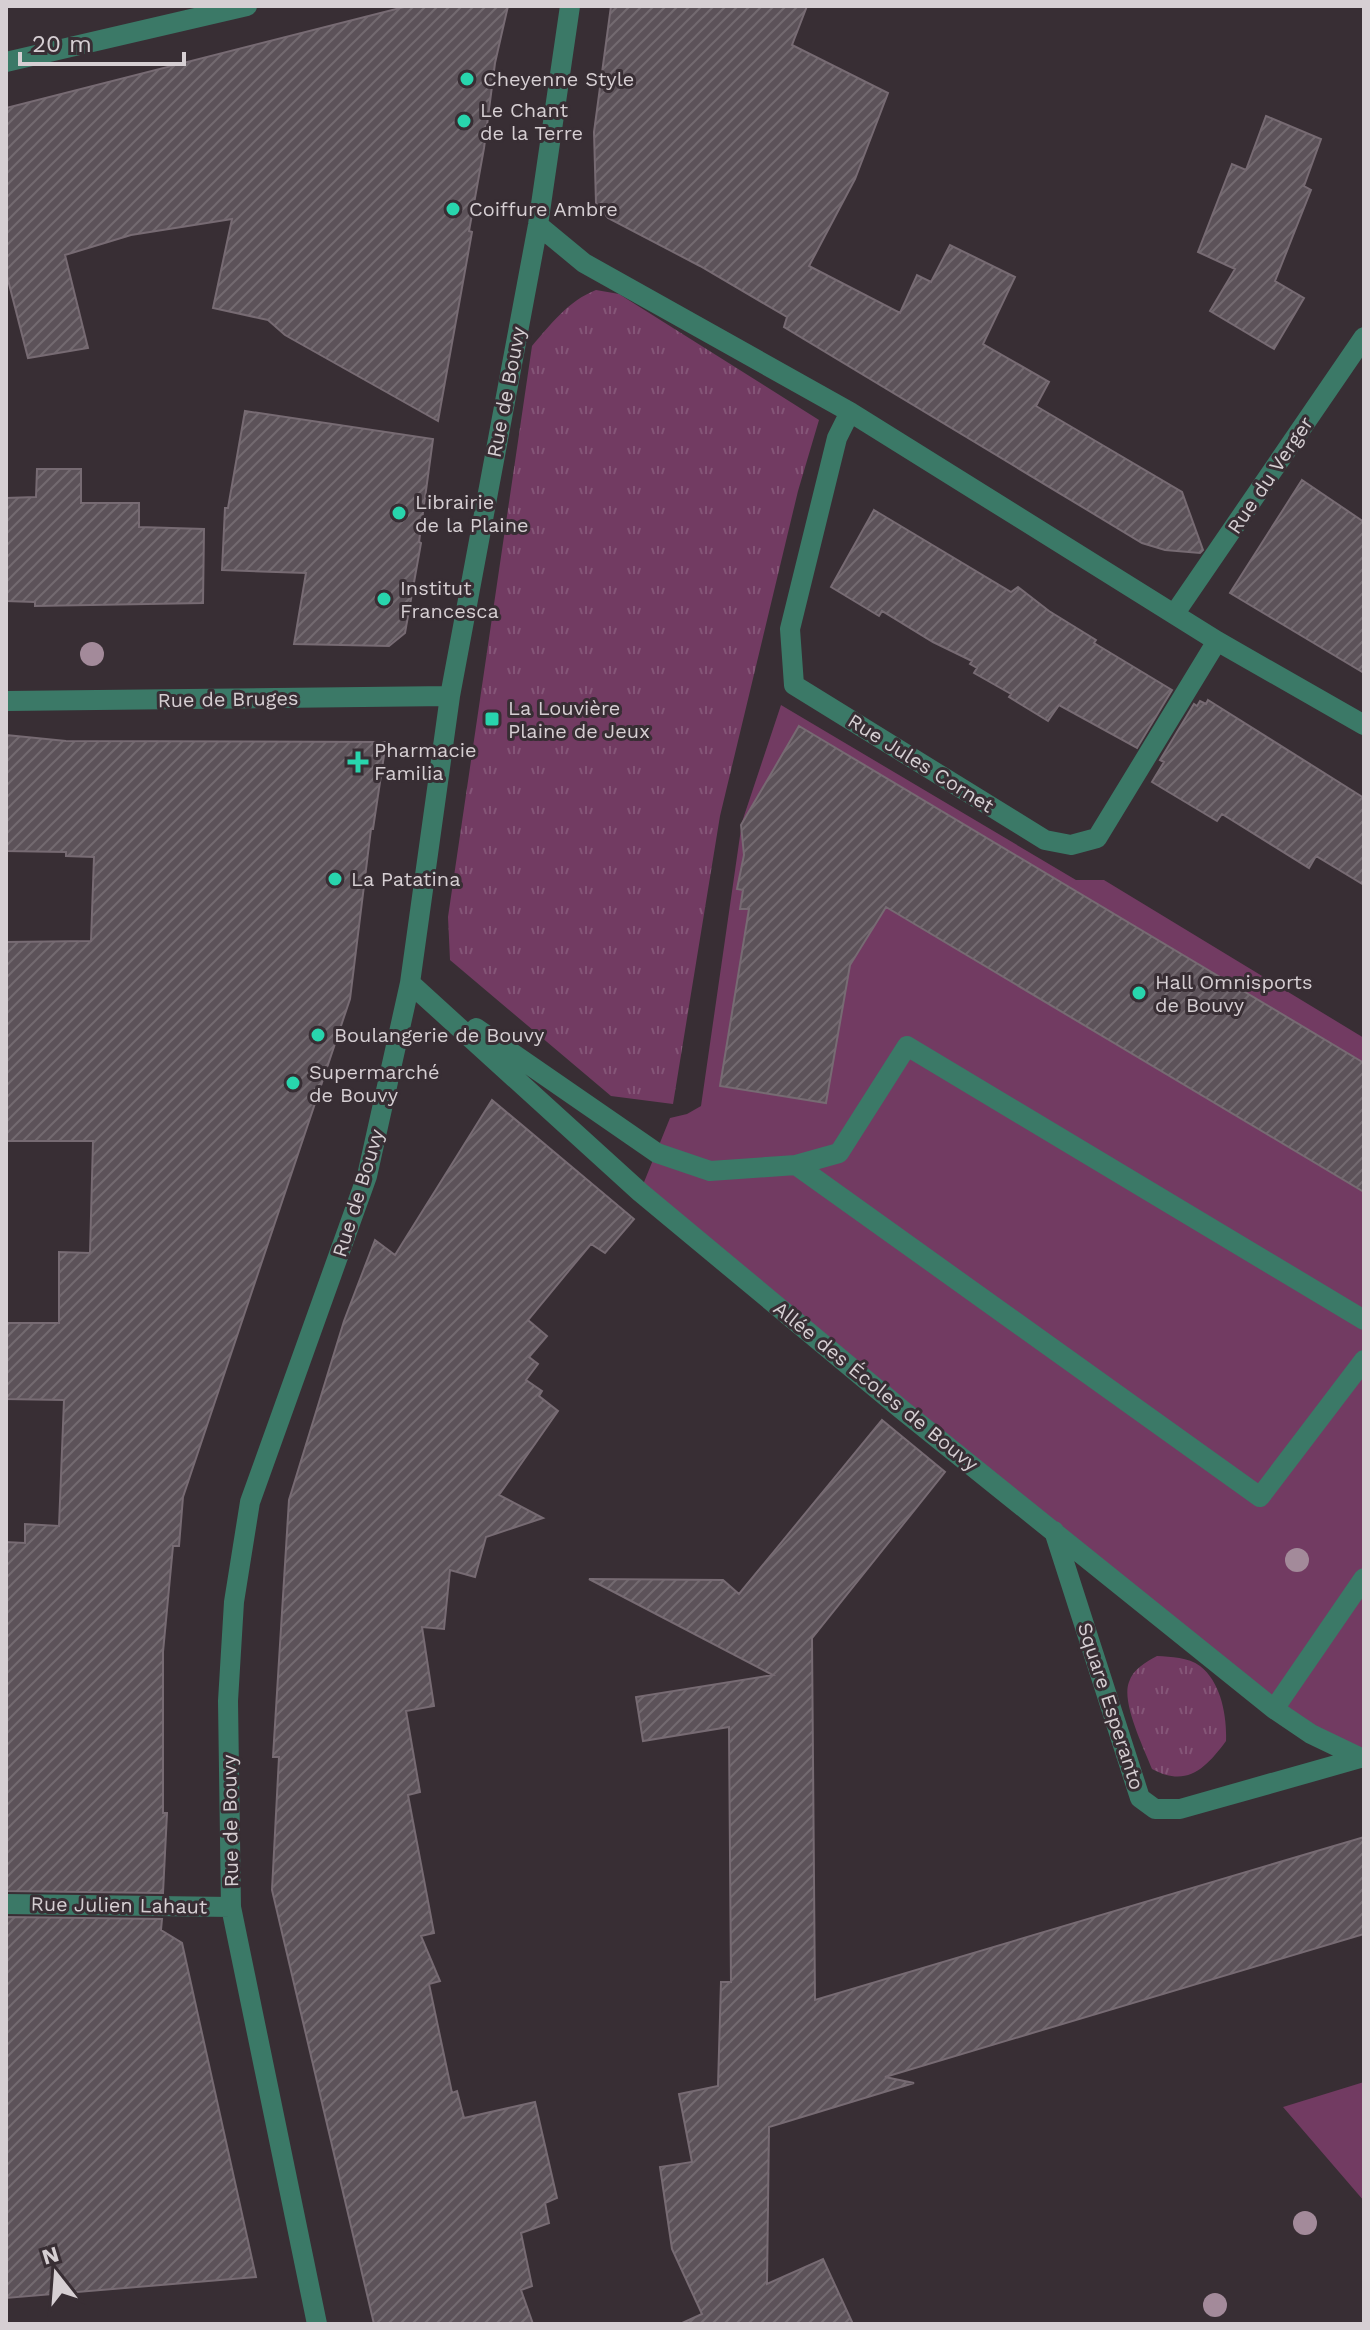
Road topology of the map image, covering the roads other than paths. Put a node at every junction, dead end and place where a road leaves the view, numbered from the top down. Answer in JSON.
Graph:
{"nodes":[{"id":1,"x":247,"y":6,"type":"edge"},
{"id":2,"x":570,"y":6,"type":"edge"},
{"id":3,"x":6,"y":62,"type":"edge"},
{"id":4,"x":538,"y":225,"type":"junction"},
{"id":5,"x":1364,"y":337,"type":"edge"},
{"id":6,"x":850,"y":412,"type":"junction"},
{"id":7,"x":1175,"y":613,"type":"junction"},
{"id":8,"x":1217,"y":641,"type":"junction"},
{"id":9,"x":450,"y":696,"type":"junction"},
{"id":10,"x":6,"y":701,"type":"edge"},
{"id":11,"x":1364,"y":725,"type":"edge"},
{"id":12,"x":410,"y":983,"type":"junction"},
{"id":13,"x":796,"y":1165,"type":"junction"},
{"id":14,"x":1364,"y":1320,"type":"edge"},
{"id":15,"x":1364,"y":1360,"type":"edge"},
{"id":16,"x":1054,"y":1531,"type":"junction"},
{"id":17,"x":1364,"y":1578,"type":"edge"},
{"id":18,"x":1274,"y":1709,"type":"junction"},
{"id":19,"x":1362,"y":1757,"type":"edge"},
{"id":20,"x":6,"y":1904,"type":"edge"},
{"id":21,"x":231,"y":1907,"type":"junction"},
{"id":22,"x":317,"y":2324,"type":"edge"}],
"edges":[{"from":1,"to":3,"type":"street"},
{"from":2,"to":4,"type":"street","name":"Rue de Bouvy"},
{"from":4,"to":6,"type":"street"},
{"from":4,"to":9,"type":"street","name":"Rue de Bouvy"},
{"from":5,"to":7,"type":"street","name":"Rue du Verger"},
{"from":6,"to":7,"type":"street"},
{"from":6,"to":8,"type":"street","name":"Rue Jules Cornet"},
{"from":7,"to":8,"type":"street"},
{"from":8,"to":11,"type":"street"},
{"from":9,"to":10,"type":"street","name":"Rue de Bruges"},
{"from":9,"to":12,"type":"street","name":"Rue de Bouvy"},
{"from":12,"to":13,"type":"street"},
{"from":12,"to":16,"type":"street","name":"Allée des Écoles de Bouvy"},
{"from":12,"to":21,"type":"street","name":"Rue de Bouvy"},
{"from":13,"to":14,"type":"street"},
{"from":13,"to":15,"type":"street"},
{"from":16,"to":18,"type":"street","name":"Allée des Écoles de Bouvy"},
{"from":16,"to":19,"type":"street","name":"Square Esperanto"},
{"from":17,"to":18,"type":"street"},
{"from":18,"to":19,"type":"street","name":"Allée des Écoles de Bouvy"},
{"from":20,"to":21,"type":"street","name":"Rue Julien Lahaut"},
{"from":21,"to":22,"type":"street","name":"Rue de Bouvy"}]}
